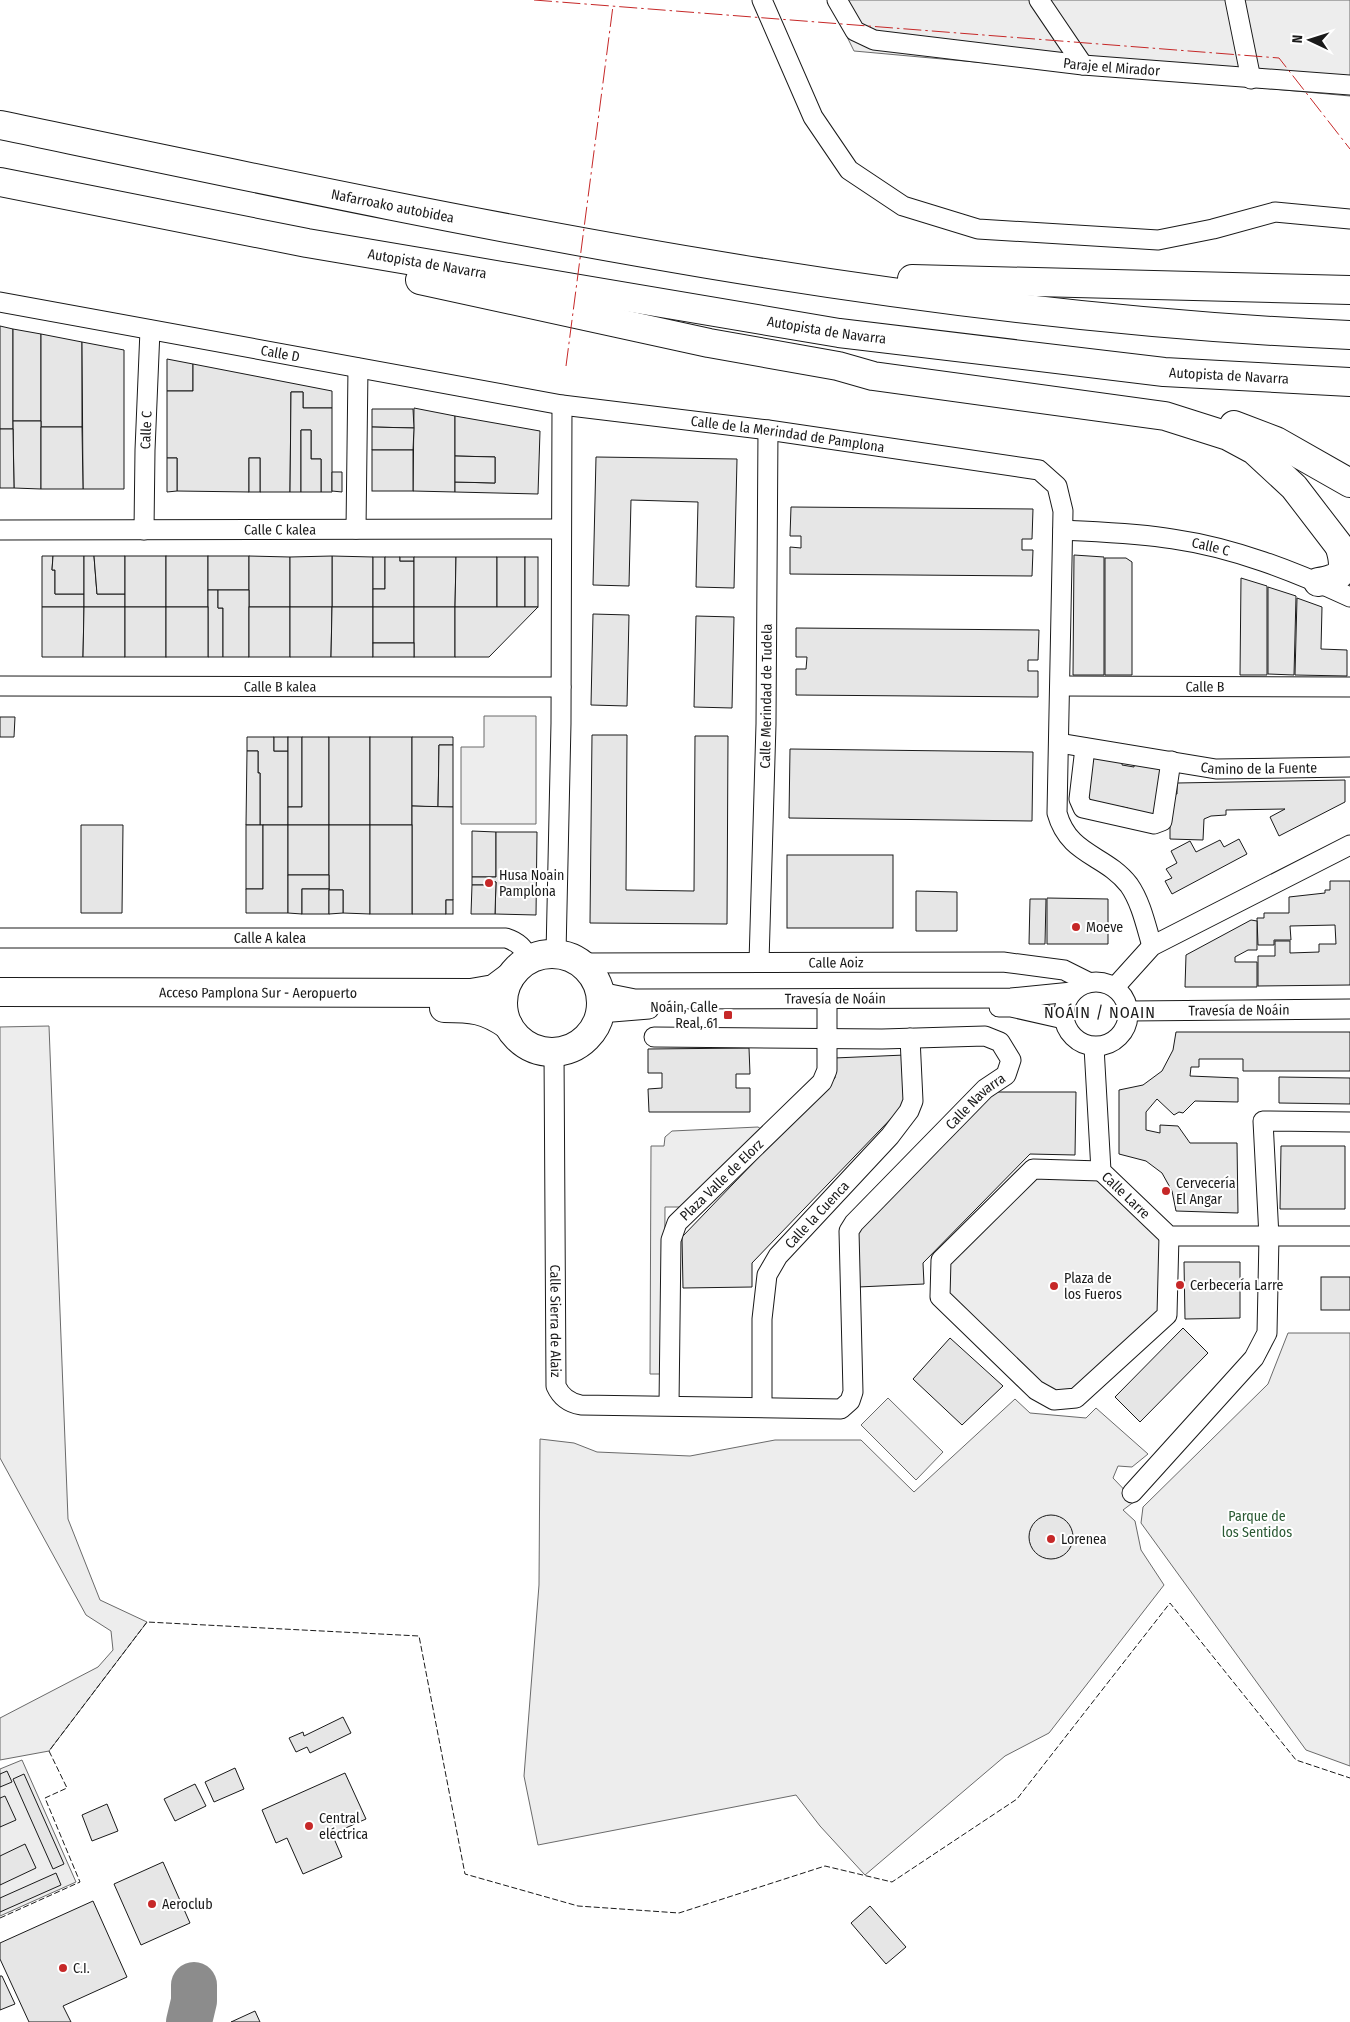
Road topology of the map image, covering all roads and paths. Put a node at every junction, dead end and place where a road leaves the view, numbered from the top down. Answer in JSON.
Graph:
{"nodes":[{"id":1,"x":762,"y":0,"type":"edge"},
{"id":2,"x":837,"y":0,"type":"edge"},
{"id":3,"x":1039,"y":0,"type":"edge"},
{"id":4,"x":1236,"y":0,"type":"edge"},
{"id":5,"x":1083,"y":65,"type":"junction"},
{"id":6,"x":1251,"y":79,"type":"junction"},
{"id":7,"x":1350,"y":85,"type":"edge"},
{"id":8,"x":0,"y":125,"type":"edge"},
{"id":9,"x":0,"y":182,"type":"edge"},
{"id":10,"x":1350,"y":219,"type":"edge"},
{"id":11,"x":307,"y":243,"type":"junction"},
{"id":12,"x":788,"y":276,"type":"junction"},
{"id":13,"x":1350,"y":290,"type":"edge"},
{"id":14,"x":0,"y":302,"type":"edge"},
{"id":15,"x":150,"y":330,"type":"junction"},
{"id":16,"x":1350,"y":335,"type":"edge"},
{"id":17,"x":838,"y":366,"type":"junction"},
{"id":18,"x":358,"y":368,"type":"junction"},
{"id":19,"x":1350,"y":382,"type":"edge"},
{"id":20,"x":562,"y":405,"type":"junction"},
{"id":21,"x":768,"y":430,"type":"junction"},
{"id":22,"x":1350,"y":483,"type":"edge"},
{"id":23,"x":356,"y":529,"type":"junction"},
{"id":24,"x":561,"y":529,"type":"junction"},
{"id":25,"x":0,"y":530,"type":"edge"},
{"id":26,"x":144,"y":530,"type":"junction"},
{"id":27,"x":1063,"y":530,"type":"junction"},
{"id":28,"x":1345,"y":554,"type":"edge"},
{"id":29,"x":1318,"y":582,"type":"junction"},
{"id":30,"x":1350,"y":597,"type":"edge"},
{"id":31,"x":0,"y":686,"type":"edge"},
{"id":32,"x":1061,"y":686,"type":"junction"},
{"id":33,"x":561,"y":687,"type":"junction"},
{"id":34,"x":1350,"y":687,"type":"edge"},
{"id":35,"x":1060,"y":743,"type":"junction"},
{"id":36,"x":1085,"y":748,"type":"junction"},
{"id":37,"x":1171,"y":762,"type":"junction"},
{"id":38,"x":1350,"y":767,"type":"edge"},
{"id":39,"x":1350,"y":845,"type":"edge"},
{"id":40,"x":0,"y":938,"type":"edge"},
{"id":41,"x":1152,"y":946,"type":"junction"},
{"id":42,"x":568,"y":958,"type":"junction"},
{"id":43,"x":530,"y":959,"type":"junction"},
{"id":44,"x":759,"y":962,"type":"junction"},
{"id":45,"x":510,"y":978,"type":"junction"},
{"id":46,"x":1088,"y":982,"type":"junction"},
{"id":47,"x":1115,"y":987,"type":"junction"},
{"id":48,"x":0,"y":992,"type":"edge"},
{"id":49,"x":1072,"y":992,"type":"junction"},
{"id":50,"x":600,"y":1002,"type":"junction"},
{"id":51,"x":827,"y":1008,"type":"junction"},
{"id":52,"x":1350,"y":1008,"type":"edge"},
{"id":53,"x":0,"y":1010,"type":"edge"},
{"id":54,"x":1129,"y":1011,"type":"junction"},
{"id":55,"x":1064,"y":1019,"type":"junction"},
{"id":56,"x":508,"y":1025,"type":"junction"},
{"id":57,"x":654,"y":1037,"type":"dead end"},
{"id":58,"x":826,"y":1038,"type":"junction"},
{"id":59,"x":910,"y":1038,"type":"junction"},
{"id":60,"x":1094,"y":1047,"type":"junction"},
{"id":61,"x":554,"y":1052,"type":"junction"},
{"id":62,"x":1350,"y":1122,"type":"edge"},
{"id":63,"x":1101,"y":1171,"type":"junction"},
{"id":64,"x":1169,"y":1236,"type":"junction"},
{"id":65,"x":1350,"y":1236,"type":"edge"},
{"id":66,"x":1269,"y":1237,"type":"junction"},
{"id":67,"x":670,"y":1405,"type":"junction"},
{"id":68,"x":762,"y":1407,"type":"junction"},
{"id":69,"x":841,"y":1408,"type":"joint"},
{"id":70,"x":1132,"y":1493,"type":"dead end"}],
"edges":[{"from":1,"to":10,"type":"street"},
{"from":2,"to":5,"type":"street","name":"Paraje el Mirador"},
{"from":3,"to":5,"type":"street"},
{"from":4,"to":6,"type":"street"},
{"from":5,"to":6,"type":"street","name":"Paraje el Mirador"},
{"from":6,"to":7,"type":"street","name":"Paraje el Mirador"},
{"from":8,"to":12,"type":"highway","name":"Nafarroako autobidea"},
{"from":9,"to":11,"type":"highway"},
{"from":11,"to":17,"type":"highway"},
{"from":11,"to":19,"type":"highway","name":"Autopista de Navarra"},
{"from":12,"to":13,"type":"highway"},
{"from":12,"to":16,"type":"highway"},
{"from":14,"to":15,"type":"street","name":"Calle D"},
{"from":15,"to":18,"type":"street","name":"Calle D"},
{"from":15,"to":26,"type":"street","name":"Calle C"},
{"from":17,"to":22,"type":"highway"},
{"from":17,"to":28,"type":"highway"},
{"from":18,"to":20,"type":"street","name":"Calle D"},
{"from":18,"to":23,"type":"street"},
{"from":20,"to":21,"type":"street","name":"Calle de la Merindad de Pamplona"},
{"from":20,"to":24,"type":"street"},
{"from":21,"to":27,"type":"street","name":"Calle de la Merindad de Pamplona"},
{"from":21,"to":44,"type":"street","name":"Calle Merindad de Tudela"},
{"from":23,"to":24,"type":"street","name":"Calle C kalea"},
{"from":23,"to":26,"type":"street","name":"Calle C kalea"},
{"from":24,"to":33,"type":"street"},
{"from":25,"to":26,"type":"street","name":"Calle C kalea"},
{"from":27,"to":29,"type":"street","name":"Calle C"},
{"from":27,"to":32,"type":"street","name":"Calle de la Merindad de Pamplona"},
{"from":28,"to":29,"type":"highway"},
{"from":29,"to":30,"type":"street","name":"Calle C"},
{"from":31,"to":33,"type":"street","name":"Calle B kalea"},
{"from":32,"to":34,"type":"street","name":"Calle B"},
{"from":32,"to":35,"type":"street","name":"Calle de la Merindad de Pamplona"},
{"from":33,"to":42,"type":"street"},
{"from":35,"to":36,"type":"street","name":"Camino de la Fuente"},
{"from":35,"to":41,"type":"street","name":"Calle de la Merindad de Pamplona"},
{"from":36,"to":37,"type":"street","name":"Camino de la Fuente"},
{"from":36,"to":37,"type":"street"},
{"from":37,"to":38,"type":"street","name":"Camino de la Fuente"},
{"from":39,"to":41,"type":"street"},
{"from":40,"to":43,"type":"street","name":"Calle A kalea"},
{"from":41,"to":47,"type":"street"},
{"from":42,"to":43,"type":"highway"},
{"from":42,"to":44,"type":"street","name":"Calle Aoiz"},
{"from":42,"to":50,"type":"highway"},
{"from":43,"to":45,"type":"highway"},
{"from":44,"to":46,"type":"street","name":"Calle Aoiz"},
{"from":45,"to":48,"type":"highway","name":"Acceso Pamplona Sur - Aeropuerto"},
{"from":45,"to":56,"type":"highway"},
{"from":46,"to":47,"type":"street"},
{"from":46,"to":49,"type":"street"},
{"from":47,"to":54,"type":"street"},
{"from":49,"to":50,"type":"street","name":"Travesía de Noáin"},
{"from":49,"to":55,"type":"street"},
{"from":50,"to":51,"type":"street","name":"Travesía de Noáin"},
{"from":50,"to":61,"type":"highway"},
{"from":51,"to":55,"type":"street","name":"Travesía de Noáin"},
{"from":51,"to":58,"type":"street","name":"Plaza Valle de Elorz"},
{"from":52,"to":54,"type":"street","name":"Travesía de Noáin"},
{"from":53,"to":56,"type":"highway","name":"Acceso Pamplona Sur - Aeropuerto"},
{"from":54,"to":60,"type":"street"},
{"from":55,"to":60,"type":"street"},
{"from":56,"to":61,"type":"highway"},
{"from":57,"to":58,"type":"street","name":"Calle Navarra"},
{"from":58,"to":59,"type":"street","name":"Calle Navarra"},
{"from":58,"to":67,"type":"street","name":"Plaza Valle de Elorz"},
{"from":59,"to":68,"type":"street","name":"Calle la Cuenca"},
{"from":59,"to":69,"type":"street","name":"Calle Navarra"},
{"from":60,"to":63,"type":"street","name":"Calle Larre"},
{"from":61,"to":67,"type":"street","name":"Calle Sierra de Alaiz"},
{"from":62,"to":66,"type":"street"},
{"from":63,"to":64,"type":"street","name":"Calle Larre"},
{"from":63,"to":64,"type":"street"},
{"from":64,"to":66,"type":"street"},
{"from":65,"to":66,"type":"street"},
{"from":66,"to":70,"type":"street"},
{"from":67,"to":68,"type":"street","name":"Calle Sierra de Alaiz"},
{"from":68,"to":69,"type":"street","name":"Calle Sierra de Alaiz"}]}
